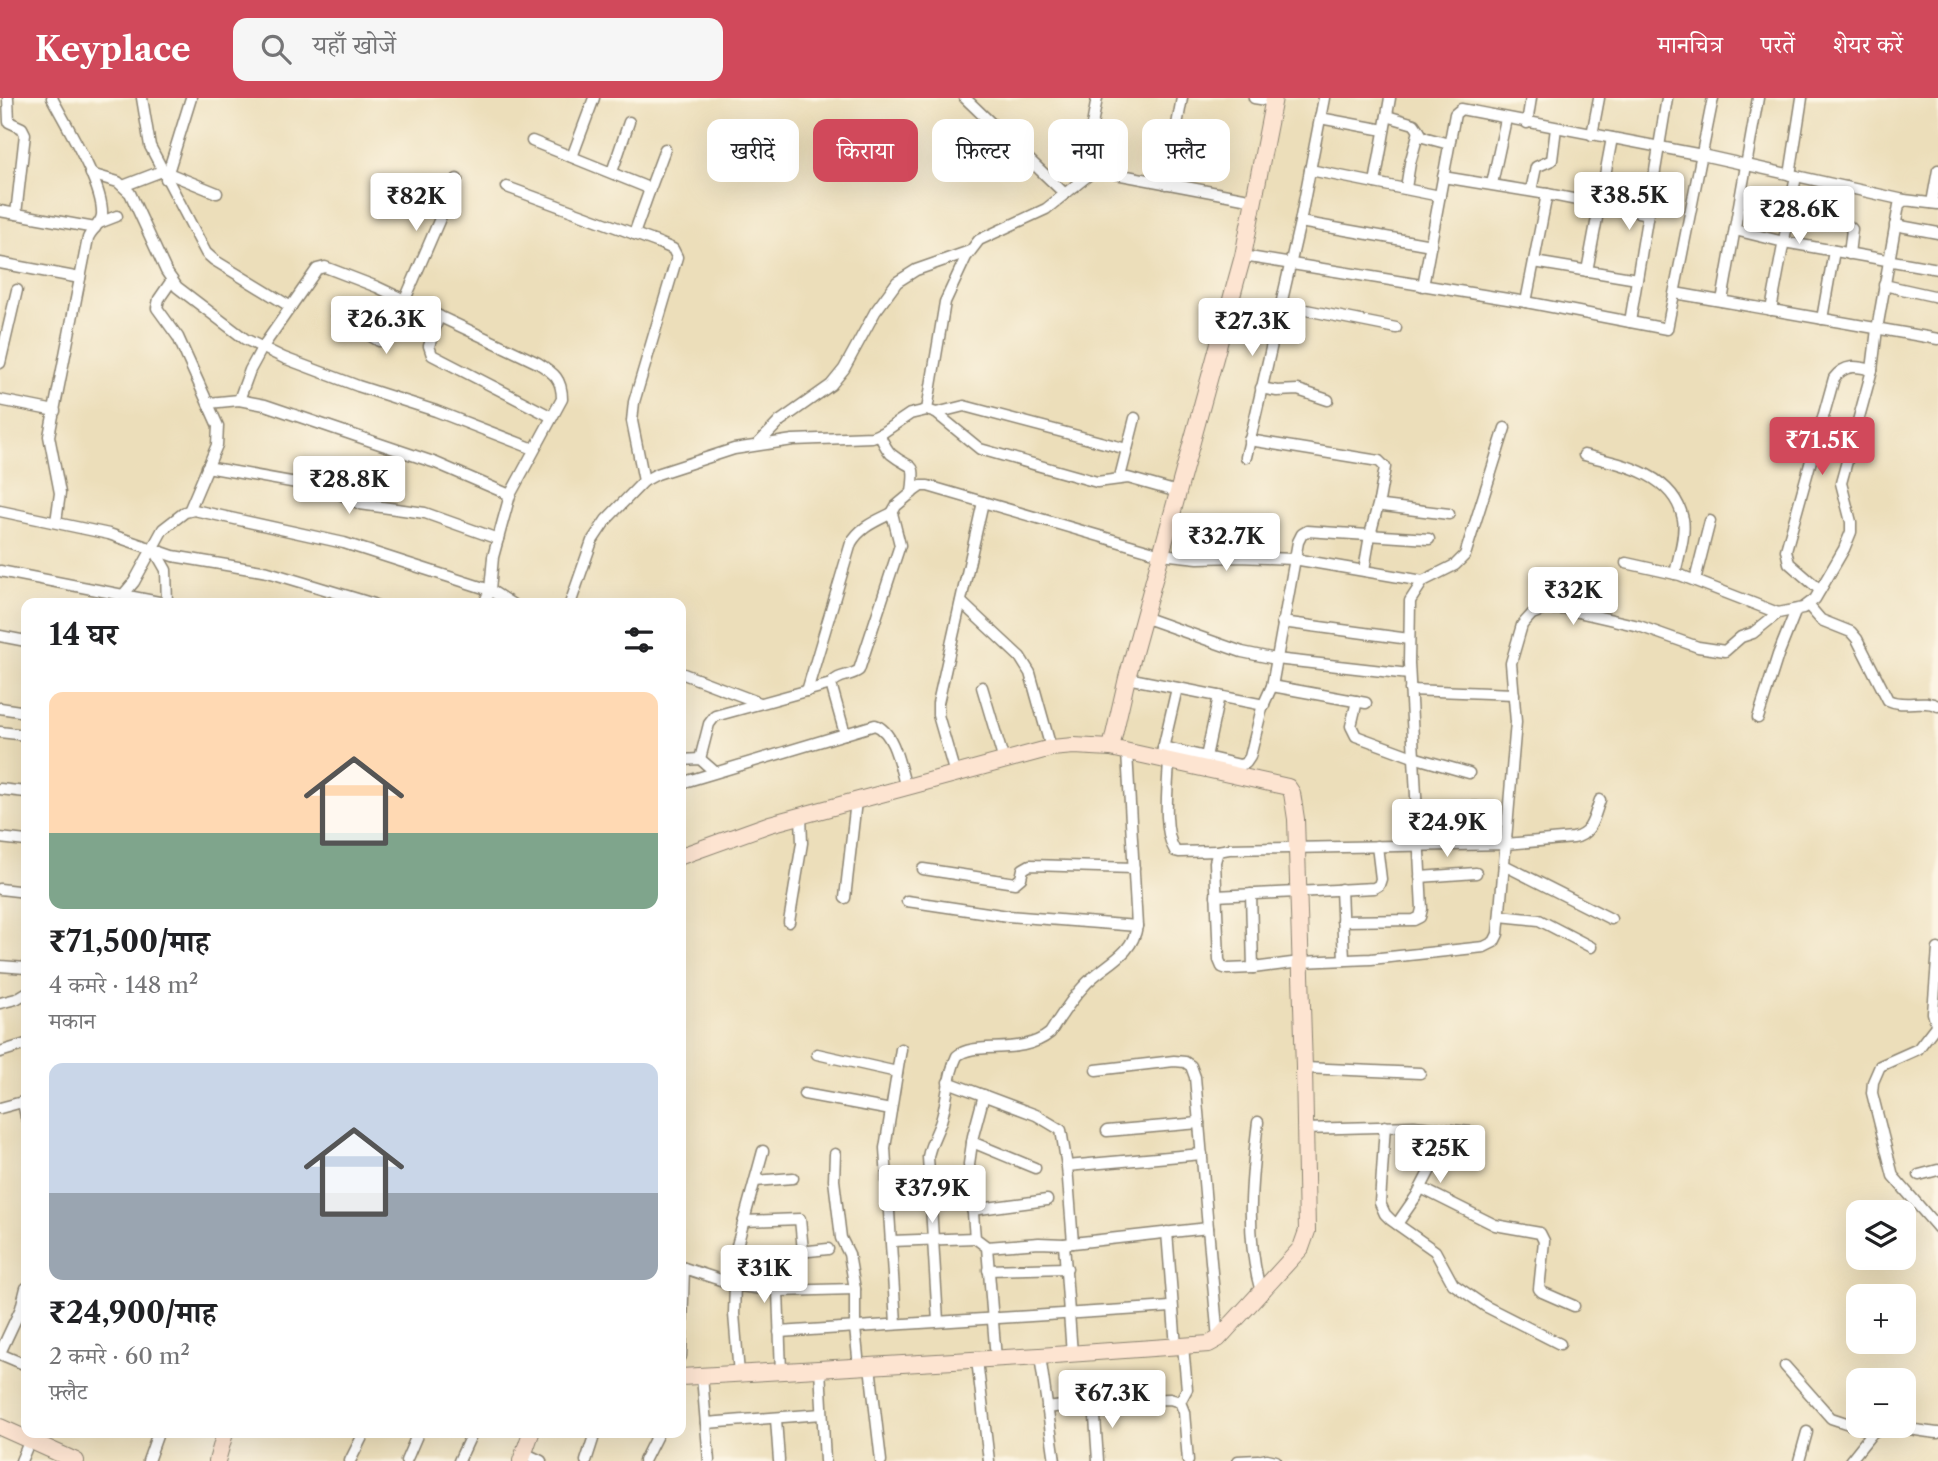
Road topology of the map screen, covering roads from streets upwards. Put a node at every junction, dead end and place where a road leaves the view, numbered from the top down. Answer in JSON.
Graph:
{"nodes":[{"id":1,"x":8,"y":98,"type":"edge"},
{"id":2,"x":52,"y":98,"type":"edge"},
{"id":3,"x":142,"y":98,"type":"edge"},
{"id":4,"x":191,"y":98,"type":"edge"},
{"id":5,"x":594,"y":98,"type":"edge"},
{"id":6,"x":965,"y":98,"type":"edge"},
{"id":7,"x":1097,"y":98,"type":"edge"},
{"id":8,"x":1182,"y":98,"type":"edge"},
{"id":9,"x":1254,"y":98,"type":"edge"},
{"id":10,"x":1324,"y":98,"type":"edge"},
{"id":11,"x":1390,"y":98,"type":"edge"},
{"id":12,"x":1531,"y":98,"type":"edge"},
{"id":13,"x":1598,"y":98,"type":"edge"},
{"id":14,"x":1713,"y":98,"type":"edge"},
{"id":15,"x":1758,"y":98,"type":"edge"},
{"id":16,"x":1802,"y":98,"type":"edge"},
{"id":17,"x":1664,"y":99,"type":"edge"},
{"id":18,"x":1273,"y":100,"type":"edge"},
{"id":19,"x":1387,"y":116,"type":"junction"},
{"id":20,"x":1320,"y":118,"type":"junction"},
{"id":21,"x":1506,"y":118,"type":"junction"},
{"id":22,"x":1093,"y":119,"type":"edge"},
{"id":23,"x":629,"y":122,"type":"dead end"},
{"id":24,"x":1527,"y":122,"type":"junction"},
{"id":25,"x":5,"y":123,"type":"edge"},
{"id":26,"x":1556,"y":128,"type":"junction"},
{"id":27,"x":1384,"y":130,"type":"junction"},
{"id":28,"x":1419,"y":131,"type":"junction"},
{"id":29,"x":1592,"y":135,"type":"junction"},
{"id":30,"x":1612,"y":138,"type":"junction"},
{"id":31,"x":532,"y":141,"type":"dead end"},
{"id":32,"x":1449,"y":144,"type":"junction"},
{"id":33,"x":1659,"y":147,"type":"junction"},
{"id":34,"x":665,"y":149,"type":"dead end"},
{"id":35,"x":1702,"y":155,"type":"junction"},
{"id":36,"x":572,"y":157,"type":"junction"},
{"id":37,"x":1747,"y":165,"type":"junction"},
{"id":38,"x":1310,"y":170,"type":"junction"},
{"id":39,"x":1938,"y":170,"type":"edge"},
{"id":40,"x":612,"y":172,"type":"junction"},
{"id":41,"x":91,"y":174,"type":"junction"},
{"id":42,"x":165,"y":174,"type":"junction"},
{"id":43,"x":1793,"y":175,"type":"junction"},
{"id":44,"x":1128,"y":177,"type":"edge"},
{"id":45,"x":1443,"y":177,"type":"junction"},
{"id":46,"x":457,"y":179,"type":"dead end"},
{"id":47,"x":1080,"y":182,"type":"edge"},
{"id":48,"x":1375,"y":183,"type":"junction"},
{"id":49,"x":1166,"y":184,"type":"junction"},
{"id":50,"x":1492,"y":184,"type":"junction"},
{"id":51,"x":123,"y":186,"type":"junction"},
{"id":52,"x":507,"y":187,"type":"dead end"},
{"id":53,"x":1846,"y":187,"type":"junction"},
{"id":54,"x":1406,"y":188,"type":"junction"},
{"id":55,"x":1531,"y":191,"type":"junction"},
{"id":56,"x":649,"y":192,"type":"junction"},
{"id":57,"x":217,"y":193,"type":"dead end"},
{"id":58,"x":1065,"y":194,"type":"junction"},
{"id":59,"x":1547,"y":194,"type":"junction"},
{"id":60,"x":1440,"y":196,"type":"junction"},
{"id":61,"x":1254,"y":200,"type":"junction"},
{"id":62,"x":1904,"y":200,"type":"junction"},
{"id":63,"x":1600,"y":204,"type":"junction"},
{"id":64,"x":1935,"y":204,"type":"edge"},
{"id":65,"x":0,"y":211,"type":"edge"},
{"id":66,"x":16,"y":214,"type":"junction"},
{"id":67,"x":1648,"y":214,"type":"junction"},
{"id":68,"x":117,"y":216,"type":"dead end"},
{"id":69,"x":1300,"y":222,"type":"junction"},
{"id":70,"x":1895,"y":225,"type":"junction"},
{"id":71,"x":97,"y":226,"type":"junction"},
{"id":72,"x":1735,"y":230,"type":"junction"},
{"id":73,"x":1938,"y":233,"type":"edge"},
{"id":74,"x":634,"y":234,"type":"junction"},
{"id":75,"x":1784,"y":242,"type":"junction"},
{"id":76,"x":1431,"y":245,"type":"junction"},
{"id":77,"x":971,"y":251,"type":"junction"},
{"id":78,"x":1834,"y":251,"type":"junction"},
{"id":79,"x":1849,"y":254,"type":"junction"},
{"id":80,"x":1243,"y":256,"type":"junction"},
{"id":81,"x":1889,"y":261,"type":"junction"},
{"id":82,"x":1534,"y":262,"type":"junction"},
{"id":83,"x":0,"y":263,"type":"edge"},
{"id":84,"x":1290,"y":265,"type":"junction"},
{"id":85,"x":1938,"y":269,"type":"edge"},
{"id":86,"x":1587,"y":271,"type":"junction"},
{"id":87,"x":80,"y":278,"type":"junction"},
{"id":88,"x":1637,"y":279,"type":"junction"},
{"id":89,"x":172,"y":281,"type":"junction"},
{"id":90,"x":1884,"y":285,"type":"junction"},
{"id":91,"x":1423,"y":286,"type":"junction"},
{"id":92,"x":17,"y":290,"type":"dead end"},
{"id":93,"x":1675,"y":293,"type":"junction"},
{"id":94,"x":1938,"y":297,"type":"edge"},
{"id":95,"x":404,"y":300,"type":"junction"},
{"id":96,"x":1526,"y":302,"type":"junction"},
{"id":97,"x":1722,"y":302,"type":"junction"},
{"id":98,"x":1281,"y":305,"type":"junction"},
{"id":99,"x":290,"y":307,"type":"junction"},
{"id":100,"x":0,"y":310,"type":"edge"},
{"id":101,"x":1771,"y":310,"type":"junction"},
{"id":102,"x":12,"y":313,"type":"junction"},
{"id":103,"x":337,"y":316,"type":"dead end"},
{"id":104,"x":439,"y":316,"type":"junction"},
{"id":105,"x":1822,"y":319,"type":"junction"},
{"id":106,"x":1630,"y":322,"type":"junction"},
{"id":107,"x":1396,"y":328,"type":"dead end"},
{"id":108,"x":1877,"y":329,"type":"junction"},
{"id":109,"x":1938,"y":339,"type":"edge"},
{"id":110,"x":262,"y":348,"type":"junction"},
{"id":111,"x":2,"y":350,"type":"edge"},
{"id":112,"x":0,"y":363,"type":"edge"},
{"id":113,"x":1872,"y":370,"type":"junction"},
{"id":114,"x":1261,"y":387,"type":"junction"},
{"id":115,"x":0,"y":400,"type":"edge"},
{"id":116,"x":239,"y":400,"type":"junction"},
{"id":117,"x":1328,"y":400,"type":"dead end"},
{"id":118,"x":209,"y":403,"type":"junction"},
{"id":119,"x":55,"y":411,"type":"junction"},
{"id":120,"x":931,"y":412,"type":"junction"},
{"id":121,"x":552,"y":417,"type":"junction"},
{"id":122,"x":1135,"y":418,"type":"dead end"},
{"id":123,"x":1505,"y":428,"type":"dead end"},
{"id":124,"x":879,"y":434,"type":"junction"},
{"id":125,"x":1249,"y":440,"type":"junction"},
{"id":126,"x":757,"y":446,"type":"junction"},
{"id":127,"x":534,"y":449,"type":"junction"},
{"id":128,"x":1127,"y":450,"type":"junction"},
{"id":129,"x":1584,"y":455,"type":"dead end"},
{"id":130,"x":1245,"y":457,"type":"dead end"},
{"id":131,"x":207,"y":467,"type":"junction"},
{"id":132,"x":1121,"y":477,"type":"junction"},
{"id":133,"x":644,"y":481,"type":"junction"},
{"id":134,"x":1178,"y":492,"type":"junction"},
{"id":135,"x":912,"y":493,"type":"junction"},
{"id":136,"x":510,"y":495,"type":"junction"},
{"id":137,"x":1379,"y":501,"type":"junction"},
{"id":138,"x":983,"y":502,"type":"junction"},
{"id":139,"x":189,"y":510,"type":"junction"},
{"id":140,"x":0,"y":511,"type":"edge"},
{"id":141,"x":892,"y":513,"type":"junction"},
{"id":142,"x":1449,"y":514,"type":"dead end"},
{"id":143,"x":1710,"y":521,"type":"dead end"},
{"id":144,"x":56,"y":522,"type":"junction"},
{"id":145,"x":1370,"y":535,"type":"junction"},
{"id":146,"x":498,"y":539,"type":"junction"},
{"id":147,"x":1429,"y":539,"type":"dead end"},
{"id":148,"x":154,"y":549,"type":"junction"},
{"id":149,"x":1161,"y":554,"type":"junction"},
{"id":150,"x":1294,"y":559,"type":"junction"},
{"id":151,"x":1626,"y":563,"type":"dead end"},
{"id":152,"x":0,"y":570,"type":"edge"},
{"id":153,"x":1364,"y":570,"type":"junction"},
{"id":154,"x":1675,"y":574,"type":"junction"},
{"id":155,"x":1695,"y":580,"type":"junction"},
{"id":156,"x":1423,"y":581,"type":"junction"},
{"id":157,"x":489,"y":590,"type":"junction"},
{"id":158,"x":1820,"y":590,"type":"junction"},
{"id":159,"x":123,"y":595,"type":"junction"},
{"id":160,"x":138,"y":598,"type":"edge"},
{"id":161,"x":168,"y":598,"type":"edge"},
{"id":162,"x":354,"y":598,"type":"edge"},
{"id":163,"x":486,"y":598,"type":"edge"},
{"id":164,"x":502,"y":598,"type":"edge"},
{"id":165,"x":572,"y":598,"type":"edge"},
{"id":166,"x":961,"y":602,"type":"junction"},
{"id":167,"x":1808,"y":605,"type":"junction"},
{"id":168,"x":1796,"y":610,"type":"junction"},
{"id":169,"x":1778,"y":613,"type":"junction"},
{"id":170,"x":1143,"y":617,"type":"junction"},
{"id":171,"x":1282,"y":622,"type":"junction"},
{"id":172,"x":0,"y":636,"type":"edge"},
{"id":173,"x":1409,"y":639,"type":"junction"},
{"id":174,"x":21,"y":640,"type":"edge"},
{"id":175,"x":1276,"y":659,"type":"junction"},
{"id":176,"x":1409,"y":674,"type":"junction"},
{"id":177,"x":686,"y":675,"type":"edge"},
{"id":178,"x":1127,"y":678,"type":"junction"},
{"id":179,"x":831,"y":684,"type":"junction"},
{"id":180,"x":1272,"y":686,"type":"junction"},
{"id":181,"x":982,"y":687,"type":"dead end"},
{"id":182,"x":1177,"y":688,"type":"junction"},
{"id":183,"x":1410,"y":690,"type":"junction"},
{"id":184,"x":807,"y":691,"type":"junction"},
{"id":185,"x":1514,"y":694,"type":"junction"},
{"id":186,"x":1219,"y":696,"type":"junction"},
{"id":187,"x":761,"y":703,"type":"junction"},
{"id":188,"x":1264,"y":705,"type":"junction"},
{"id":189,"x":1938,"y":706,"type":"edge"},
{"id":190,"x":0,"y":708,"type":"edge"},
{"id":191,"x":21,"y":711,"type":"edge"},
{"id":192,"x":1758,"y":718,"type":"dead end"},
{"id":193,"x":0,"y":732,"type":"edge"},
{"id":194,"x":21,"y":734,"type":"edge"},
{"id":195,"x":845,"y":734,"type":"junction"},
{"id":196,"x":1051,"y":748,"type":"junction"},
{"id":197,"x":1119,"y":750,"type":"junction"},
{"id":198,"x":1164,"y":756,"type":"junction"},
{"id":199,"x":1206,"y":757,"type":"junction"},
{"id":200,"x":1413,"y":757,"type":"junction"},
{"id":201,"x":700,"y":758,"type":"junction"},
{"id":202,"x":686,"y":759,"type":"edge"},
{"id":203,"x":1004,"y":761,"type":"junction"},
{"id":204,"x":715,"y":772,"type":"junction"},
{"id":205,"x":1469,"y":773,"type":"dead end"},
{"id":206,"x":955,"y":774,"type":"junction"},
{"id":207,"x":686,"y":781,"type":"edge"},
{"id":208,"x":906,"y":788,"type":"junction"},
{"id":209,"x":0,"y":789,"type":"edge"},
{"id":210,"x":21,"y":791,"type":"edge"},
{"id":211,"x":1600,"y":800,"type":"dead end"},
{"id":212,"x":856,"y":801,"type":"junction"},
{"id":213,"x":1477,"y":807,"type":"dead end"},
{"id":214,"x":1415,"y":808,"type":"junction"},
{"id":215,"x":801,"y":816,"type":"junction"},
{"id":216,"x":0,"y":838,"type":"edge"},
{"id":217,"x":21,"y":840,"type":"edge"},
{"id":218,"x":1506,"y":844,"type":"junction"},
{"id":219,"x":1418,"y":845,"type":"junction"},
{"id":220,"x":1377,"y":846,"type":"junction"},
{"id":221,"x":1297,"y":849,"type":"junction"},
{"id":222,"x":1218,"y":851,"type":"junction"},
{"id":223,"x":686,"y":854,"type":"edge"},
{"id":224,"x":1504,"y":865,"type":"junction"},
{"id":225,"x":1134,"y":868,"type":"junction"},
{"id":226,"x":923,"y":869,"type":"dead end"},
{"id":227,"x":1476,"y":873,"type":"dead end"},
{"id":228,"x":1420,"y":877,"type":"junction"},
{"id":229,"x":0,"y":889,"type":"edge"},
{"id":230,"x":1341,"y":889,"type":"junction"},
{"id":231,"x":21,"y":891,"type":"edge"},
{"id":232,"x":1298,"y":891,"type":"junction"},
{"id":233,"x":1251,"y":894,"type":"junction"},
{"id":234,"x":1216,"y":896,"type":"junction"},
{"id":235,"x":845,"y":898,"type":"dead end"},
{"id":236,"x":907,"y":901,"type":"dead end"},
{"id":237,"x":1500,"y":916,"type":"junction"},
{"id":238,"x":1611,"y":919,"type":"dead end"},
{"id":239,"x":1342,"y":921,"type":"junction"},
{"id":240,"x":789,"y":922,"type":"dead end"},
{"id":241,"x":1137,"y":926,"type":"junction"},
{"id":242,"x":1591,"y":947,"type":"dead end"},
{"id":243,"x":1938,"y":949,"type":"edge"},
{"id":244,"x":1343,"y":960,"type":"junction"},
{"id":245,"x":1300,"y":962,"type":"junction"},
{"id":246,"x":0,"y":966,"type":"edge"},
{"id":247,"x":21,"y":968,"type":"edge"},
{"id":248,"x":1253,"y":968,"type":"junction"},
{"id":249,"x":21,"y":996,"type":"edge"},
{"id":250,"x":0,"y":1003,"type":"edge"},
{"id":251,"x":1937,"y":1023,"type":"edge"},
{"id":252,"x":21,"y":1046,"type":"edge"},
{"id":253,"x":901,"y":1049,"type":"dead end"},
{"id":254,"x":0,"y":1052,"type":"edge"},
{"id":255,"x":817,"y":1054,"type":"dead end"},
{"id":256,"x":1304,"y":1068,"type":"junction"},
{"id":257,"x":1096,"y":1070,"type":"dead end"},
{"id":258,"x":897,"y":1072,"type":"junction"},
{"id":259,"x":1420,"y":1073,"type":"dead end"},
{"id":260,"x":948,"y":1082,"type":"junction"},
{"id":261,"x":804,"y":1094,"type":"dead end"},
{"id":262,"x":984,"y":1095,"type":"junction"},
{"id":263,"x":21,"y":1102,"type":"edge"},
{"id":264,"x":0,"y":1108,"type":"edge"},
{"id":265,"x":891,"y":1110,"type":"junction"},
{"id":266,"x":1258,"y":1122,"type":"dead end"},
{"id":267,"x":1199,"y":1123,"type":"junction"},
{"id":268,"x":1385,"y":1126,"type":"junction"},
{"id":269,"x":1438,"y":1128,"type":"junction"},
{"id":270,"x":1304,"y":1129,"type":"junction"},
{"id":271,"x":1107,"y":1131,"type":"dead end"},
{"id":272,"x":1470,"y":1132,"type":"dead end"},
{"id":273,"x":972,"y":1142,"type":"junction"},
{"id":274,"x":763,"y":1151,"type":"dead end"},
{"id":275,"x":835,"y":1154,"type":"dead end"},
{"id":276,"x":1202,"y":1154,"type":"junction"},
{"id":277,"x":1068,"y":1166,"type":"junction"},
{"id":278,"x":1035,"y":1168,"type":"dead end"},
{"id":279,"x":1938,"y":1170,"type":"edge"},
{"id":280,"x":1919,"y":1175,"type":"dead end"},
{"id":281,"x":793,"y":1178,"type":"dead end"},
{"id":282,"x":755,"y":1181,"type":"junction"},
{"id":283,"x":1421,"y":1188,"type":"junction"},
{"id":284,"x":1047,"y":1200,"type":"dead end"},
{"id":285,"x":972,"y":1210,"type":"junction"},
{"id":286,"x":744,"y":1221,"type":"junction"},
{"id":287,"x":1397,"y":1224,"type":"junction"},
{"id":288,"x":1937,"y":1226,"type":"edge"},
{"id":289,"x":1208,"y":1228,"type":"junction"},
{"id":290,"x":1167,"y":1232,"type":"junction"},
{"id":291,"x":975,"y":1238,"type":"junction"},
{"id":292,"x":891,"y":1241,"type":"junction"},
{"id":293,"x":934,"y":1241,"type":"junction"},
{"id":294,"x":1069,"y":1244,"type":"junction"},
{"id":295,"x":987,"y":1247,"type":"junction"},
{"id":296,"x":828,"y":1249,"type":"dead end"},
{"id":297,"x":803,"y":1251,"type":"junction"},
{"id":298,"x":733,"y":1259,"type":"junction"},
{"id":299,"x":1068,"y":1268,"type":"junction"},
{"id":300,"x":686,"y":1269,"type":"edge"},
{"id":301,"x":988,"y":1270,"type":"junction"},
{"id":302,"x":731,"y":1283,"type":"junction"},
{"id":303,"x":855,"y":1289,"type":"junction"},
{"id":304,"x":778,"y":1291,"type":"junction"},
{"id":305,"x":1261,"y":1292,"type":"junction"},
{"id":306,"x":1574,"y":1306,"type":"dead end"},
{"id":307,"x":1171,"y":1307,"type":"junction"},
{"id":308,"x":21,"y":1310,"type":"edge"},
{"id":309,"x":1070,"y":1313,"type":"junction"},
{"id":310,"x":991,"y":1317,"type":"junction"},
{"id":311,"x":938,"y":1321,"type":"junction"},
{"id":312,"x":896,"y":1323,"type":"junction"},
{"id":313,"x":855,"y":1328,"type":"junction"},
{"id":314,"x":779,"y":1332,"type":"junction"},
{"id":315,"x":1218,"y":1339,"type":"junction"},
{"id":316,"x":1560,"y":1344,"type":"dead end"},
{"id":317,"x":1179,"y":1346,"type":"junction"},
{"id":318,"x":0,"y":1353,"type":"edge"},
{"id":319,"x":1072,"y":1354,"type":"junction"},
{"id":320,"x":1040,"y":1356,"type":"junction"},
{"id":321,"x":996,"y":1359,"type":"junction"},
{"id":322,"x":977,"y":1360,"type":"junction"},
{"id":323,"x":21,"y":1363,"type":"edge"},
{"id":324,"x":1785,"y":1366,"type":"dead end"},
{"id":325,"x":864,"y":1367,"type":"junction"},
{"id":326,"x":820,"y":1369,"type":"junction"},
{"id":327,"x":781,"y":1372,"type":"junction"},
{"id":328,"x":739,"y":1374,"type":"junction"},
{"id":329,"x":702,"y":1376,"type":"junction"},
{"id":330,"x":686,"y":1377,"type":"edge"},
{"id":331,"x":1094,"y":1402,"type":"junction"},
{"id":332,"x":1180,"y":1402,"type":"junction"},
{"id":333,"x":1047,"y":1408,"type":"junction"},
{"id":334,"x":822,"y":1414,"type":"junction"},
{"id":335,"x":776,"y":1419,"type":"junction"},
{"id":336,"x":706,"y":1423,"type":"junction"},
{"id":337,"x":1846,"y":1423,"type":"edge"},
{"id":338,"x":0,"y":1427,"type":"edge"},
{"id":339,"x":1916,"y":1431,"type":"edge"},
{"id":340,"x":1807,"y":1432,"type":"dead end"},
{"id":341,"x":1938,"y":1433,"type":"edge"},
{"id":342,"x":21,"y":1436,"type":"edge"},
{"id":343,"x":25,"y":1438,"type":"edge"},
{"id":344,"x":156,"y":1438,"type":"edge"},
{"id":345,"x":223,"y":1438,"type":"edge"},
{"id":346,"x":362,"y":1438,"type":"edge"},
{"id":347,"x":416,"y":1438,"type":"edge"},
{"id":348,"x":470,"y":1438,"type":"edge"},
{"id":349,"x":529,"y":1438,"type":"edge"},
{"id":350,"x":593,"y":1438,"type":"edge"},
{"id":351,"x":656,"y":1438,"type":"edge"},
{"id":352,"x":1868,"y":1438,"type":"edge"},
{"id":353,"x":30,"y":1440,"type":"junction"},
{"id":354,"x":523,"y":1457,"type":"edge"},
{"id":355,"x":21,"y":1461,"type":"edge"},
{"id":356,"x":76,"y":1461,"type":"edge"},
{"id":357,"x":148,"y":1461,"type":"edge"},
{"id":358,"x":216,"y":1461,"type":"edge"},
{"id":359,"x":350,"y":1461,"type":"edge"},
{"id":360,"x":406,"y":1461,"type":"edge"},
{"id":361,"x":459,"y":1461,"type":"edge"},
{"id":362,"x":541,"y":1461,"type":"edge"},
{"id":363,"x":586,"y":1461,"type":"edge"},
{"id":364,"x":644,"y":1461,"type":"edge"},
{"id":365,"x":709,"y":1461,"type":"edge"},
{"id":366,"x":779,"y":1461,"type":"edge"},
{"id":367,"x":825,"y":1461,"type":"edge"},
{"id":368,"x":881,"y":1461,"type":"edge"},
{"id":369,"x":989,"y":1461,"type":"edge"},
{"id":370,"x":1055,"y":1461,"type":"edge"},
{"id":371,"x":1098,"y":1461,"type":"edge"},
{"id":372,"x":1188,"y":1461,"type":"edge"},
{"id":373,"x":1238,"y":1461,"type":"edge"},
{"id":374,"x":1257,"y":1461,"type":"edge"},
{"id":375,"x":1276,"y":1461,"type":"edge"},
{"id":376,"x":1799,"y":1461,"type":"edge"},
{"id":377,"x":1850,"y":1461,"type":"edge"}],
"edges":[{"from":1,"to":25,"type":"street"},
{"from":2,"to":41,"type":"street"},
{"from":3,"to":42,"type":"street"},
{"from":4,"to":42,"type":"street"},
{"from":5,"to":36,"type":"street"},
{"from":6,"to":58,"type":"street"},
{"from":7,"to":22,"type":"street"},
{"from":8,"to":49,"type":"street"},
{"from":9,"to":18,"type":"street"},
{"from":10,"to":20,"type":"street"},
{"from":11,"to":19,"type":"street"},
{"from":12,"to":24,"type":"street"},
{"from":13,"to":29,"type":"street"},
{"from":14,"to":35,"type":"street"},
{"from":15,"to":37,"type":"street"},
{"from":16,"to":43,"type":"street"},
{"from":17,"to":33,"type":"street"},
{"from":18,"to":61,"type":"street"},
{"from":19,"to":27,"type":"street"},
{"from":19,"to":28,"type":"street"},
{"from":20,"to":27,"type":"street"},
{"from":20,"to":38,"type":"street"},
{"from":21,"to":24,"type":"street"},
{"from":21,"to":32,"type":"street"},
{"from":21,"to":50,"type":"street"},
{"from":23,"to":40,"type":"street"},
{"from":24,"to":26,"type":"street"},
{"from":25,"to":66,"type":"street"},
{"from":26,"to":29,"type":"street"},
{"from":26,"to":55,"type":"street"},
{"from":27,"to":48,"type":"street"},
{"from":28,"to":32,"type":"street"},
{"from":28,"to":54,"type":"street"},
{"from":29,"to":30,"type":"street"},
{"from":30,"to":33,"type":"street"},
{"from":30,"to":63,"type":"street"},
{"from":31,"to":36,"type":"street"},
{"from":32,"to":45,"type":"street"},
{"from":33,"to":35,"type":"street"},
{"from":33,"to":67,"type":"street"},
{"from":34,"to":56,"type":"street"},
{"from":35,"to":37,"type":"street"},
{"from":35,"to":93,"type":"street"},
{"from":36,"to":40,"type":"street"},
{"from":37,"to":43,"type":"street"},
{"from":37,"to":72,"type":"street"},
{"from":38,"to":48,"type":"street"},
{"from":38,"to":69,"type":"street"},
{"from":39,"to":64,"type":"street"},
{"from":40,"to":56,"type":"street"},
{"from":41,"to":51,"type":"street"},
{"from":41,"to":71,"type":"street"},
{"from":42,"to":51,"type":"street"},
{"from":42,"to":57,"type":"street"},
{"from":42,"to":99,"type":"street"},
{"from":43,"to":53,"type":"street"},
{"from":43,"to":75,"type":"street"},
{"from":44,"to":49,"type":"street"},
{"from":45,"to":50,"type":"street"},
{"from":45,"to":60,"type":"street"},
{"from":46,"to":95,"type":"street"},
{"from":47,"to":58,"type":"street"},
{"from":48,"to":54,"type":"street"},
{"from":49,"to":61,"type":"street"},
{"from":50,"to":55,"type":"street"},
{"from":51,"to":89,"type":"street"},
{"from":52,"to":74,"type":"street"},
{"from":53,"to":62,"type":"street"},
{"from":53,"to":79,"type":"street"},
{"from":54,"to":60,"type":"street"},
{"from":55,"to":59,"type":"street"},
{"from":56,"to":74,"type":"street"},
{"from":58,"to":77,"type":"street"},
{"from":59,"to":63,"type":"street"},
{"from":59,"to":82,"type":"street"},
{"from":60,"to":76,"type":"street"},
{"from":61,"to":80,"type":"street"},
{"from":62,"to":64,"type":"street"},
{"from":62,"to":70,"type":"street"},
{"from":63,"to":67,"type":"street"},
{"from":63,"to":86,"type":"street"},
{"from":65,"to":66,"type":"street"},
{"from":66,"to":71,"type":"street"},
{"from":67,"to":88,"type":"street"},
{"from":68,"to":71,"type":"street"},
{"from":69,"to":76,"type":"street"},
{"from":69,"to":84,"type":"street"},
{"from":70,"to":73,"type":"street"},
{"from":70,"to":81,"type":"street"},
{"from":71,"to":87,"type":"street"},
{"from":72,"to":75,"type":"street"},
{"from":72,"to":97,"type":"street"},
{"from":74,"to":133,"type":"street"},
{"from":75,"to":78,"type":"street"},
{"from":75,"to":101,"type":"street"},
{"from":76,"to":91,"type":"street"},
{"from":77,"to":120,"type":"street"},
{"from":77,"to":126,"type":"street"},
{"from":78,"to":79,"type":"street"},
{"from":78,"to":105,"type":"street"},
{"from":79,"to":81,"type":"street"},
{"from":80,"to":84,"type":"street"},
{"from":80,"to":134,"type":"street"},
{"from":81,"to":85,"type":"street"},
{"from":81,"to":90,"type":"street"},
{"from":82,"to":86,"type":"street"},
{"from":82,"to":96,"type":"street"},
{"from":83,"to":87,"type":"street"},
{"from":84,"to":91,"type":"street"},
{"from":84,"to":98,"type":"street"},
{"from":86,"to":88,"type":"street"},
{"from":87,"to":119,"type":"street"},
{"from":88,"to":106,"type":"street"},
{"from":89,"to":110,"type":"street"},
{"from":89,"to":118,"type":"street"},
{"from":90,"to":94,"type":"street"},
{"from":90,"to":108,"type":"street"},
{"from":91,"to":96,"type":"street"},
{"from":92,"to":102,"type":"street"},
{"from":93,"to":97,"type":"street"},
{"from":93,"to":106,"type":"street"},
{"from":95,"to":99,"type":"street"},
{"from":95,"to":103,"type":"street"},
{"from":95,"to":104,"type":"street"},
{"from":96,"to":106,"type":"street"},
{"from":97,"to":101,"type":"street"},
{"from":98,"to":107,"type":"street"},
{"from":98,"to":114,"type":"street"},
{"from":99,"to":110,"type":"street"},
{"from":100,"to":102,"type":"street"},
{"from":101,"to":105,"type":"street"},
{"from":102,"to":111,"type":"street"},
{"from":104,"to":121,"type":"street"},
{"from":104,"to":121,"type":"street"},
{"from":105,"to":108,"type":"street"},
{"from":108,"to":109,"type":"street"},
{"from":108,"to":113,"type":"street"},
{"from":110,"to":116,"type":"street"},
{"from":110,"to":127,"type":"street"},
{"from":111,"to":112,"type":"street"},
{"from":113,"to":158,"type":"street"},
{"from":113,"to":158,"type":"street"},
{"from":114,"to":117,"type":"street"},
{"from":114,"to":125,"type":"street"},
{"from":115,"to":119,"type":"street"},
{"from":116,"to":118,"type":"street"},
{"from":116,"to":136,"type":"street"},
{"from":118,"to":131,"type":"street"},
{"from":119,"to":144,"type":"street"},
{"from":120,"to":124,"type":"street"},
{"from":120,"to":128,"type":"street"},
{"from":120,"to":132,"type":"street"},
{"from":121,"to":127,"type":"street"},
{"from":122,"to":128,"type":"street"},
{"from":123,"to":156,"type":"street"},
{"from":124,"to":126,"type":"street"},
{"from":124,"to":135,"type":"street"},
{"from":125,"to":130,"type":"street"},
{"from":125,"to":137,"type":"street"},
{"from":126,"to":133,"type":"street"},
{"from":127,"to":136,"type":"street"},
{"from":128,"to":132,"type":"street"},
{"from":129,"to":154,"type":"street"},
{"from":131,"to":139,"type":"street"},
{"from":131,"to":146,"type":"street"},
{"from":132,"to":134,"type":"street"},
{"from":133,"to":165,"type":"street"},
{"from":134,"to":149,"type":"street"},
{"from":135,"to":138,"type":"street"},
{"from":135,"to":141,"type":"street"},
{"from":136,"to":146,"type":"street"},
{"from":137,"to":142,"type":"street"},
{"from":137,"to":145,"type":"street"},
{"from":138,"to":149,"type":"street"},
{"from":138,"to":166,"type":"street"},
{"from":139,"to":148,"type":"street"},
{"from":139,"to":157,"type":"street"},
{"from":140,"to":144,"type":"street"},
{"from":141,"to":179,"type":"street"},
{"from":141,"to":184,"type":"street"},
{"from":143,"to":155,"type":"street"},
{"from":144,"to":148,"type":"street"},
{"from":145,"to":147,"type":"street"},
{"from":145,"to":150,"type":"street"},
{"from":145,"to":153,"type":"street"},
{"from":146,"to":157,"type":"street"},
{"from":148,"to":159,"type":"street"},
{"from":148,"to":161,"type":"street"},
{"from":148,"to":162,"type":"street"},
{"from":149,"to":150,"type":"street"},
{"from":149,"to":170,"type":"street"},
{"from":150,"to":153,"type":"street"},
{"from":150,"to":171,"type":"street"},
{"from":151,"to":154,"type":"street"},
{"from":152,"to":159,"type":"street"},
{"from":153,"to":156,"type":"street"},
{"from":154,"to":155,"type":"street"},
{"from":155,"to":169,"type":"street"},
{"from":156,"to":173,"type":"street"},
{"from":157,"to":163,"type":"street"},
{"from":157,"to":164,"type":"street"},
{"from":158,"to":167,"type":"street"},
{"from":159,"to":160,"type":"street"},
{"from":166,"to":196,"type":"street"},
{"from":166,"to":206,"type":"street"},
{"from":167,"to":168,"type":"street"},
{"from":167,"to":189,"type":"street"},
{"from":168,"to":169,"type":"street"},
{"from":168,"to":192,"type":"street"},
{"from":169,"to":185,"type":"street"},
{"from":170,"to":175,"type":"street"},
{"from":170,"to":178,"type":"street"},
{"from":171,"to":173,"type":"street"},
{"from":171,"to":175,"type":"street"},
{"from":172,"to":174,"type":"street"},
{"from":173,"to":176,"type":"street"},
{"from":175,"to":176,"type":"street"},
{"from":175,"to":180,"type":"street"},
{"from":176,"to":183,"type":"street"},
{"from":177,"to":187,"type":"street"},
{"from":178,"to":182,"type":"street"},
{"from":178,"to":197,"type":"street"},
{"from":179,"to":184,"type":"street"},
{"from":179,"to":195,"type":"street"},
{"from":180,"to":188,"type":"street"},
{"from":180,"to":200,"type":"street"},
{"from":181,"to":203,"type":"street"},
{"from":182,"to":186,"type":"street"},
{"from":182,"to":198,"type":"street"},
{"from":183,"to":185,"type":"street"},
{"from":183,"to":200,"type":"street"},
{"from":184,"to":187,"type":"street"},
{"from":185,"to":218,"type":"street"},
{"from":186,"to":188,"type":"street"},
{"from":186,"to":199,"type":"street"},
{"from":187,"to":201,"type":"street"},
{"from":188,"to":199,"type":"street"},
{"from":190,"to":191,"type":"street"},
{"from":193,"to":194,"type":"street"},
{"from":195,"to":204,"type":"street"},
{"from":195,"to":208,"type":"street"},
{"from":196,"to":197,"type":"street"},
{"from":196,"to":203,"type":"street"},
{"from":197,"to":198,"type":"street"},
{"from":197,"to":225,"type":"street"},
{"from":198,"to":199,"type":"street"},
{"from":198,"to":221,"type":"street"},
{"from":198,"to":222,"type":"street"},
{"from":200,"to":205,"type":"street"},
{"from":200,"to":214,"type":"street"},
{"from":201,"to":202,"type":"street"},
{"from":201,"to":204,"type":"street"},
{"from":203,"to":206,"type":"street"},
{"from":204,"to":207,"type":"street"},
{"from":206,"to":208,"type":"street"},
{"from":208,"to":212,"type":"street"},
{"from":209,"to":210,"type":"street"},
{"from":211,"to":218,"type":"street"},
{"from":212,"to":215,"type":"street"},
{"from":212,"to":235,"type":"street"},
{"from":213,"to":214,"type":"street"},
{"from":214,"to":219,"type":"street"},
{"from":215,"to":223,"type":"street"},
{"from":215,"to":240,"type":"street"},
{"from":216,"to":217,"type":"street"},
{"from":218,"to":219,"type":"street"},
{"from":218,"to":224,"type":"street"},
{"from":219,"to":220,"type":"street"},
{"from":219,"to":228,"type":"street"},
{"from":220,"to":221,"type":"street"},
{"from":220,"to":230,"type":"street"},
{"from":221,"to":222,"type":"street"},
{"from":221,"to":232,"type":"street"},
{"from":222,"to":234,"type":"street"},
{"from":224,"to":237,"type":"street"},
{"from":224,"to":238,"type":"street"},
{"from":225,"to":226,"type":"street"},
{"from":225,"to":241,"type":"street"},
{"from":227,"to":228,"type":"street"},
{"from":228,"to":239,"type":"street"},
{"from":229,"to":231,"type":"street"},
{"from":230,"to":232,"type":"street"},
{"from":230,"to":239,"type":"street"},
{"from":232,"to":233,"type":"street"},
{"from":232,"to":245,"type":"street"},
{"from":233,"to":234,"type":"street"},
{"from":233,"to":248,"type":"street"},
{"from":234,"to":248,"type":"street"},
{"from":236,"to":241,"type":"street"},
{"from":237,"to":242,"type":"street"},
{"from":237,"to":244,"type":"street"},
{"from":239,"to":244,"type":"street"},
{"from":241,"to":260,"type":"street"},
{"from":243,"to":251,"type":"street"},
{"from":244,"to":245,"type":"street"},
{"from":245,"to":248,"type":"street"},
{"from":245,"to":256,"type":"street"},
{"from":246,"to":247,"type":"street"},
{"from":249,"to":250,"type":"street"},
{"from":251,"to":288,"type":"street"},
{"from":252,"to":254,"type":"street"},
{"from":253,"to":258,"type":"street"},
{"from":255,"to":258,"type":"street"},
{"from":256,"to":259,"type":"street"},
{"from":256,"to":270,"type":"street"},
{"from":257,"to":267,"type":"street"},
{"from":258,"to":265,"type":"street"},
{"from":260,"to":262,"type":"street"},
{"from":260,"to":293,"type":"street"},
{"from":261,"to":265,"type":"street"},
{"from":262,"to":273,"type":"street"},
{"from":262,"to":277,"type":"street"},
{"from":263,"to":264,"type":"street"},
{"from":265,"to":292,"type":"street"},
{"from":266,"to":305,"type":"street"},
{"from":267,"to":271,"type":"street"},
{"from":267,"to":276,"type":"street"},
{"from":268,"to":269,"type":"street"},
{"from":268,"to":270,"type":"street"},
{"from":268,"to":287,"type":"street"},
{"from":269,"to":272,"type":"street"},
{"from":269,"to":283,"type":"street"},
{"from":270,"to":305,"type":"street"},
{"from":273,"to":278,"type":"street"},
{"from":273,"to":285,"type":"street"},
{"from":274,"to":282,"type":"street"},
{"from":275,"to":303,"type":"street"},
{"from":276,"to":277,"type":"street"},
{"from":276,"to":289,"type":"street"},
{"from":277,"to":294,"type":"street"},
{"from":279,"to":280,"type":"street"},
{"from":281,"to":282,"type":"street"},
{"from":282,"to":286,"type":"street"},
{"from":283,"to":287,"type":"street"},
{"from":283,"to":306,"type":"street"},
{"from":284,"to":285,"type":"street"},
{"from":285,"to":291,"type":"street"},
{"from":286,"to":297,"type":"street"},
{"from":286,"to":298,"type":"street"},
{"from":287,"to":316,"type":"street"},
{"from":289,"to":290,"type":"street"},
{"from":289,"to":315,"type":"street"},
{"from":290,"to":294,"type":"street"},
{"from":290,"to":307,"type":"street"},
{"from":291,"to":293,"type":"street"},
{"from":291,"to":295,"type":"street"},
{"from":292,"to":293,"type":"street"},
{"from":292,"to":312,"type":"street"},
{"from":293,"to":311,"type":"street"},
{"from":294,"to":295,"type":"street"},
{"from":294,"to":299,"type":"street"},
{"from":295,"to":301,"type":"street"},
{"from":296,"to":297,"type":"street"},
{"from":297,"to":298,"type":"street"},
{"from":298,"to":302,"type":"street"},
{"from":299,"to":301,"type":"street"},
{"from":299,"to":309,"type":"street"},
{"from":300,"to":302,"type":"street"},
{"from":301,"to":310,"type":"street"},
{"from":302,"to":304,"type":"street"},
{"from":302,"to":328,"type":"street"},
{"from":303,"to":304,"type":"street"},
{"from":303,"to":313,"type":"street"},
{"from":304,"to":314,"type":"street"},
{"from":305,"to":315,"type":"street"},
{"from":307,"to":309,"type":"street"},
{"from":307,"to":317,"type":"street"},
{"from":308,"to":318,"type":"street"},
{"from":309,"to":310,"type":"street"},
{"from":309,"to":319,"type":"street"},
{"from":310,"to":311,"type":"street"},
{"from":310,"to":321,"type":"street"},
{"from":311,"to":312,"type":"street"},
{"from":312,"to":313,"type":"street"},
{"from":313,"to":314,"type":"street"},
{"from":313,"to":325,"type":"street"},
{"from":314,"to":327,"type":"street"},
{"from":315,"to":317,"type":"street"},
{"from":317,"to":319,"type":"street"},
{"from":317,"to":332,"type":"street"},
{"from":318,"to":323,"type":"street"},
{"from":319,"to":320,"type":"street"},
{"from":320,"to":321,"type":"street"},
{"from":320,"to":333,"type":"street"},
{"from":321,"to":322,"type":"street"},
{"from":322,"to":325,"type":"street"},
{"from":322,"to":369,"type":"street"},
{"from":324,"to":337,"type":"street"},
{"from":325,"to":326,"type":"street"},
{"from":325,"to":368,"type":"street"},
{"from":326,"to":327,"type":"street"},
{"from":326,"to":334,"type":"street"},
{"from":327,"to":328,"type":"street"},
{"from":328,"to":329,"type":"street"},
{"from":329,"to":330,"type":"street"},
{"from":329,"to":336,"type":"street"},
{"from":331,"to":332,"type":"street"},
{"from":331,"to":333,"type":"street"},
{"from":331,"to":371,"type":"street"},
{"from":332,"to":372,"type":"street"},
{"from":333,"to":370,"type":"street"},
{"from":334,"to":335,"type":"street"},
{"from":334,"to":367,"type":"street"},
{"from":335,"to":336,"type":"street"},
{"from":335,"to":366,"type":"street"},
{"from":336,"to":365,"type":"street"},
{"from":338,"to":342,"type":"street"},
{"from":339,"to":341,"type":"street"},
{"from":340,"to":376,"type":"street"},
{"from":343,"to":353,"type":"street"},
{"from":344,"to":357,"type":"street"},
{"from":345,"to":358,"type":"street"},
{"from":346,"to":359,"type":"street"},
{"from":347,"to":360,"type":"street"},
{"from":348,"to":361,"type":"street"},
{"from":349,"to":354,"type":"street"},
{"from":350,"to":363,"type":"street"},
{"from":351,"to":364,"type":"street"},
{"from":352,"to":377,"type":"street"},
{"from":353,"to":355,"type":"street"},
{"from":353,"to":356,"type":"street"},
{"from":354,"to":362,"type":"street"},
{"from":373,"to":374,"type":"street"},
{"from":374,"to":375,"type":"street"}]}
